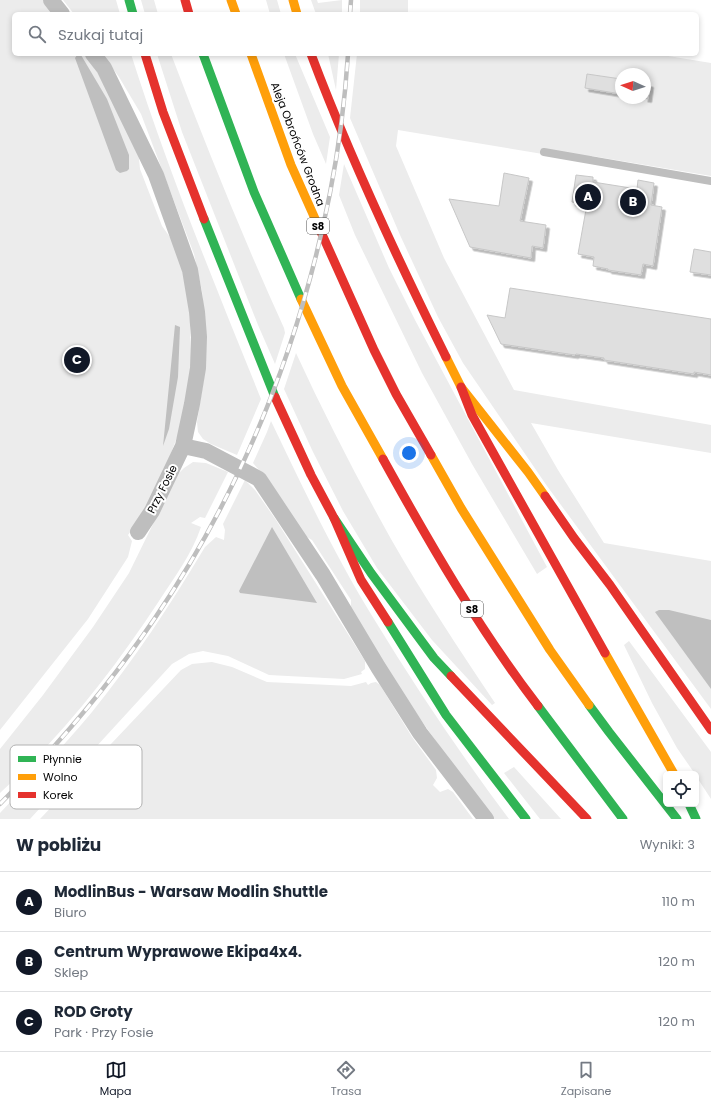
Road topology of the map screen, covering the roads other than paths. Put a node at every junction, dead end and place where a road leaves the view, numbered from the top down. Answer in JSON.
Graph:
{"nodes":[{"id":1,"x":51,"y":0,"type":"edge"},
{"id":2,"x":129,"y":0,"type":"edge"},
{"id":3,"x":185,"y":0,"type":"edge"},
{"id":4,"x":231,"y":0,"type":"edge"},
{"id":5,"x":293,"y":0,"type":"edge"},
{"id":6,"x":60,"y":12,"type":"edge"},
{"id":7,"x":132,"y":12,"type":"edge"},
{"id":8,"x":188,"y":12,"type":"edge"},
{"id":9,"x":235,"y":12,"type":"edge"},
{"id":10,"x":296,"y":12,"type":"edge"},
{"id":11,"x":95,"y":56,"type":"edge"},
{"id":12,"x":146,"y":56,"type":"edge"},
{"id":13,"x":204,"y":56,"type":"edge"},
{"id":14,"x":252,"y":56,"type":"edge"},
{"id":15,"x":312,"y":56,"type":"edge"},
{"id":16,"x":544,"y":152,"type":"dead end"},
{"id":17,"x":711,"y":181,"type":"edge"},
{"id":18,"x":461,"y":386,"type":"junction"},
{"id":19,"x":183,"y":446,"type":"junction"},
{"id":20,"x":334,"y":518,"type":"junction"},
{"id":21,"x":138,"y":532,"type":"dead end"},
{"id":22,"x":711,"y":730,"type":"edge"},
{"id":23,"x":672,"y":771,"type":"edge"},
{"id":24,"x":690,"y":807,"type":"edge"},
{"id":25,"x":486,"y":819,"type":"edge"},
{"id":26,"x":526,"y":819,"type":"edge"},
{"id":27,"x":587,"y":819,"type":"edge"},
{"id":28,"x":623,"y":819,"type":"edge"},
{"id":29,"x":677,"y":819,"type":"edge"},
{"id":30,"x":696,"y":819,"type":"edge"}],
"edges":[{"from":1,"to":6,"type":"street"},
{"from":2,"to":7,"type":"main road"},
{"from":3,"to":8,"type":"main road"},
{"from":4,"to":9,"type":"main road"},
{"from":5,"to":10,"type":"main road"},
{"from":11,"to":19,"type":"street","name":"Przy Fosie"},
{"from":12,"to":20,"type":"main road"},
{"from":13,"to":28,"type":"main road","number":"S8"},
{"from":14,"to":29,"type":"main road","name":"Aleja Obrońców Grodna","number":"S8"},
{"from":15,"to":18,"type":"main road"},
{"from":16,"to":17,"type":"lane"},
{"from":18,"to":22,"type":"main road"},
{"from":18,"to":23,"type":"main road"},
{"from":19,"to":21,"type":"street","name":"Przy Fosie"},
{"from":19,"to":25,"type":"street"},
{"from":20,"to":26,"type":"main road"},
{"from":20,"to":27,"type":"main road"},
{"from":24,"to":30,"type":"main road"}]}
